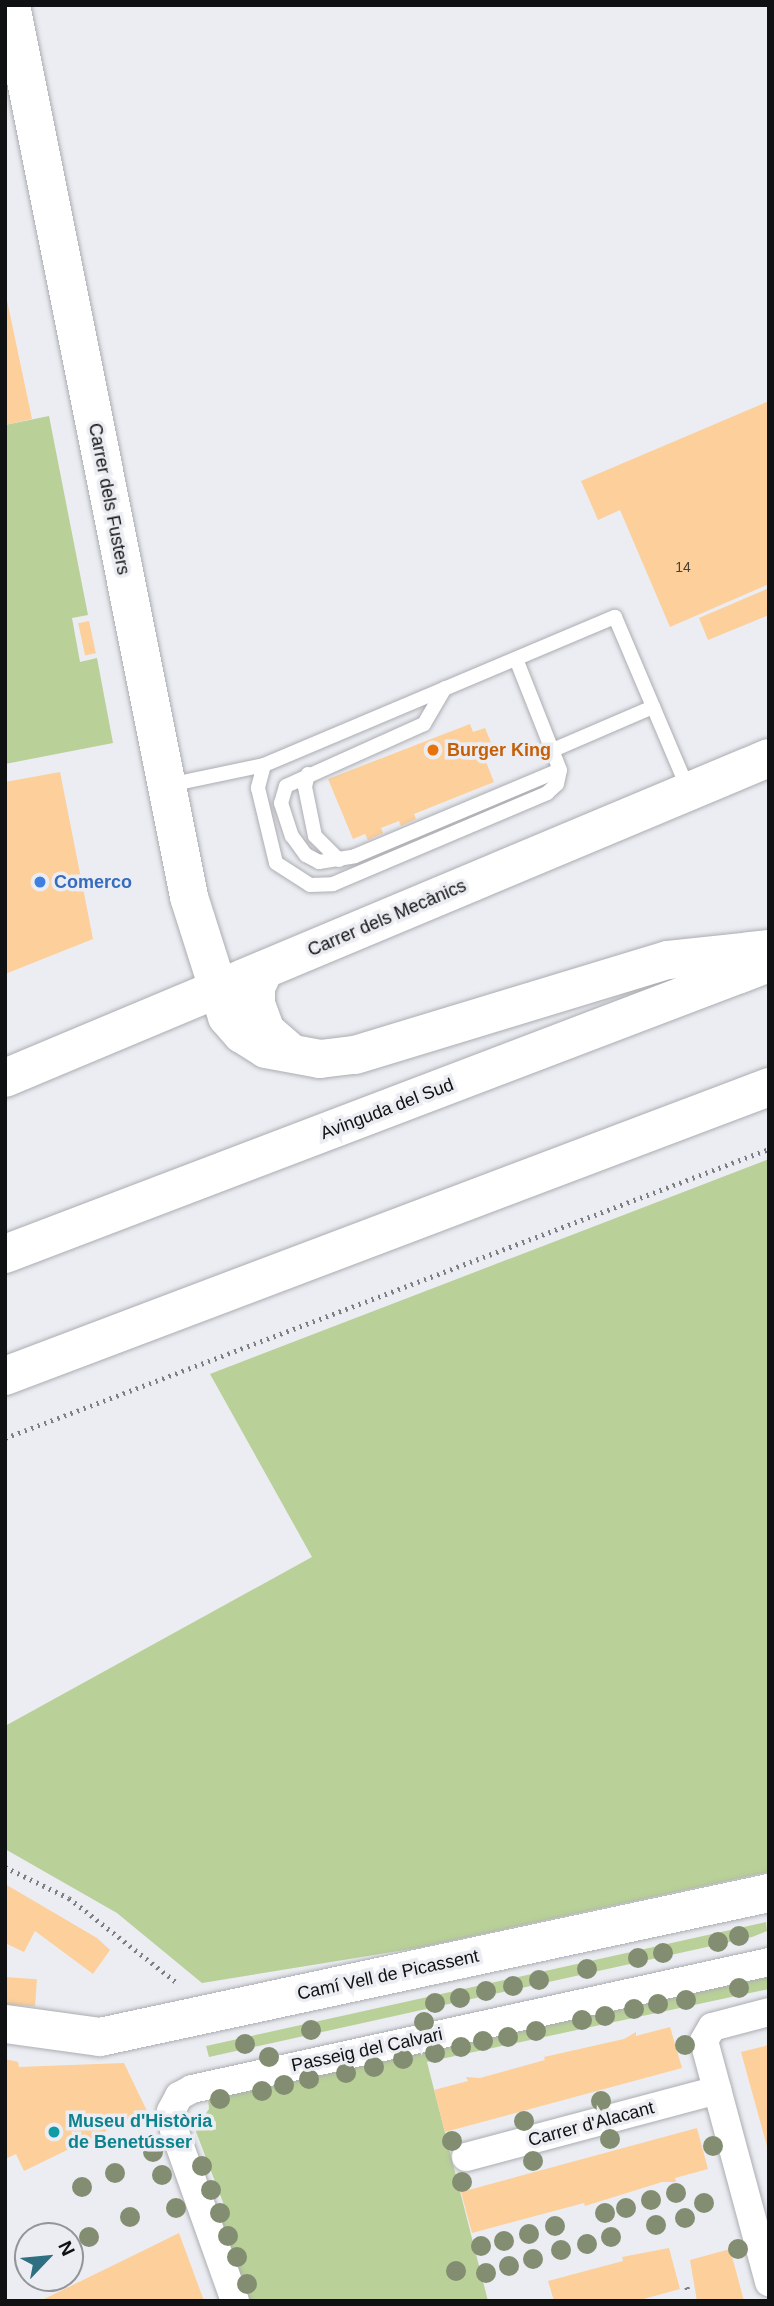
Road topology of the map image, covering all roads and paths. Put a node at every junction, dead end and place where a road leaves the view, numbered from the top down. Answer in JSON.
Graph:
{"nodes":[{"id":1,"x":10,"y":17,"type":"edge"},
{"id":2,"x":516,"y":659,"type":"junction"},
{"id":3,"x":445,"y":688,"type":"junction"},
{"id":4,"x":653,"y":707,"type":"junction"},
{"id":5,"x":553,"y":750,"type":"junction"},
{"id":6,"x":769,"y":758,"type":"edge"},
{"id":7,"x":264,"y":765,"type":"junction"},
{"id":8,"x":560,"y":770,"type":"junction"},
{"id":9,"x":307,"y":774,"type":"junction"},
{"id":10,"x":167,"y":786,"type":"junction"},
{"id":11,"x":689,"y":792,"type":"junction"},
{"id":12,"x":339,"y":860,"type":"junction"},
{"id":13,"x":769,"y":949,"type":"edge"},
{"id":14,"x":769,"y":963,"type":"edge"},
{"id":15,"x":264,"y":970,"type":"junction"},
{"id":16,"x":216,"y":991,"type":"junction"},
{"id":17,"x":293,"y":1055,"type":"junction"},
{"id":18,"x":5,"y":1079,"type":"edge"},
{"id":19,"x":769,"y":1087,"type":"edge"},
{"id":20,"x":769,"y":1149,"type":"edge"},
{"id":21,"x":5,"y":1254,"type":"edge"},
{"id":22,"x":5,"y":1376,"type":"edge"},
{"id":23,"x":5,"y":1438,"type":"edge"},
{"id":24,"x":5,"y":1867,"type":"edge"},
{"id":25,"x":769,"y":1893,"type":"edge"},
{"id":26,"x":769,"y":1962,"type":"edge"},
{"id":27,"x":769,"y":2012,"type":"edge"},
{"id":28,"x":211,"y":2013,"type":"junction"},
{"id":29,"x":5,"y":2024,"type":"edge"},
{"id":30,"x":717,"y":2090,"type":"junction"},
{"id":31,"x":466,"y":2157,"type":"dead end"},
{"id":32,"x":769,"y":2282,"type":"edge"},
{"id":33,"x":687,"y":2287,"type":"dead end"},
{"id":34,"x":689,"y":2293,"type":"dead end"},
{"id":35,"x":235,"y":2301,"type":"edge"}],
"edges":[{"from":1,"to":10,"type":"street","name":"Carrer dels Fusters"},
{"from":2,"to":3,"type":"lane"},
{"from":2,"to":4,"type":"lane"},
{"from":2,"to":5,"type":"lane"},
{"from":3,"to":7,"type":"lane"},
{"from":3,"to":9,"type":"lane"},
{"from":4,"to":5,"type":"lane"},
{"from":4,"to":11,"type":"lane"},
{"from":5,"to":8,"type":"lane"},
{"from":6,"to":11,"type":"street","name":"Carrer dels Mecànics"},
{"from":7,"to":8,"type":"lane"},
{"from":7,"to":10,"type":"lane"},
{"from":8,"to":12,"type":"lane"},
{"from":9,"to":12,"type":"lane"},
{"from":9,"to":12,"type":"lane"},
{"from":10,"to":16,"type":"street","name":"Carrer dels Fusters"},
{"from":11,"to":15,"type":"street","name":"Carrer dels Mecànics"},
{"from":13,"to":17,"type":"street","name":"Carrer dels Fusters"},
{"from":14,"to":21,"type":"street","name":"Avinguda del Sud"},
{"from":15,"to":16,"type":"street","name":"Carrer dels Mecànics"},
{"from":15,"to":17,"type":"street"},
{"from":16,"to":17,"type":"street","name":"Carrer dels Fusters"},
{"from":16,"to":18,"type":"street","name":"Carrer dels Mecànics"},
{"from":19,"to":22,"type":"street"},
{"from":20,"to":23,"type":"path"},
{"from":24,"to":28,"type":"path"},
{"from":25,"to":28,"type":"street","name":"Camí Vell de Picassent"},
{"from":26,"to":35,"type":"street","name":"Passeig del Calvari"},
{"from":27,"to":30,"type":"street"},
{"from":28,"to":29,"type":"street","name":"Camí Vell de Picassent"},
{"from":30,"to":31,"type":"street","name":"Carrer d'Alacant"},
{"from":30,"to":32,"type":"street"},
{"from":33,"to":34,"type":"path"}]}
